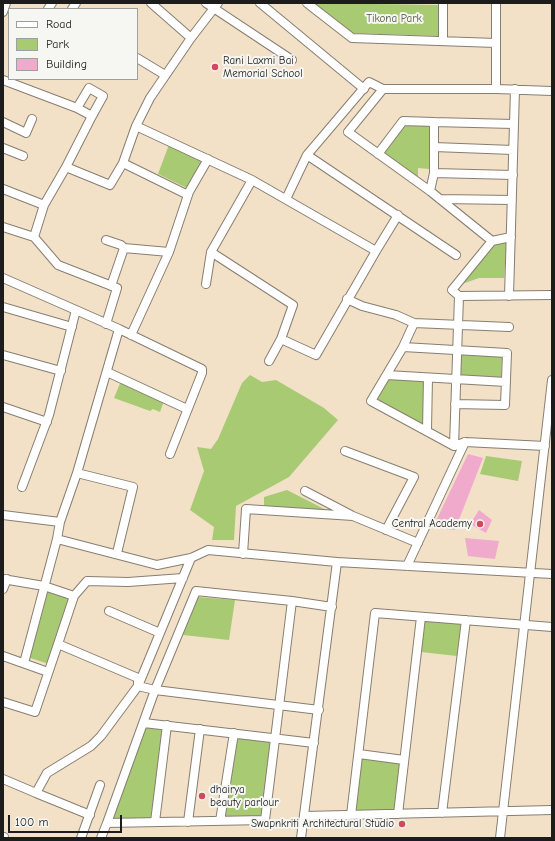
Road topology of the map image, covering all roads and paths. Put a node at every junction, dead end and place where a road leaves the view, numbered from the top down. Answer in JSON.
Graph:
{"nodes":[{"id":1,"x":6,"y":3,"type":"edge"},
{"id":2,"x":151,"y":3,"type":"edge"},
{"id":3,"x":206,"y":3,"type":"edge"},
{"id":4,"x":260,"y":3,"type":"edge"},
{"id":5,"x":307,"y":3,"type":"edge"},
{"id":6,"x":443,"y":3,"type":"edge"},
{"id":7,"x":496,"y":3,"type":"edge"},
{"id":8,"x":216,"y":6,"type":"edge"},
{"id":9,"x":3,"y":12,"type":"edge"},
{"id":10,"x":191,"y":38,"type":"junction"},
{"id":11,"x":443,"y":41,"type":"junction"},
{"id":12,"x":496,"y":43,"type":"junction"},
{"id":13,"x":138,"y":59,"type":"edge"},
{"id":14,"x":292,"y":60,"type":"dead end"},
{"id":15,"x":165,"y":76,"type":"junction"},
{"id":16,"x":3,"y":80,"type":"edge"},
{"id":17,"x":364,"y":88,"type":"junction"},
{"id":18,"x":383,"y":89,"type":"junction"},
{"id":19,"x":496,"y":89,"type":"junction"},
{"id":20,"x":515,"y":89,"type":"junction"},
{"id":21,"x":552,"y":91,"type":"edge"},
{"id":22,"x":77,"y":108,"type":"junction"},
{"id":23,"x":92,"y":116,"type":"junction"},
{"id":24,"x":32,"y":120,"type":"dead end"},
{"id":25,"x":3,"y":122,"type":"edge"},
{"id":26,"x":434,"y":122,"type":"junction"},
{"id":27,"x":513,"y":124,"type":"junction"},
{"id":28,"x":136,"y":126,"type":"junction"},
{"id":29,"x":434,"y":147,"type":"junction"},
{"id":30,"x":3,"y":148,"type":"edge"},
{"id":31,"x":513,"y":150,"type":"junction"},
{"id":32,"x":378,"y":154,"type":"junction"},
{"id":33,"x":307,"y":155,"type":"junction"},
{"id":34,"x":23,"y":156,"type":"dead end"},
{"id":35,"x":208,"y":159,"type":"junction"},
{"id":36,"x":123,"y":163,"type":"junction"},
{"id":37,"x":66,"y":167,"type":"junction"},
{"id":38,"x":434,"y":172,"type":"junction"},
{"id":39,"x":513,"y":175,"type":"junction"},
{"id":40,"x":252,"y":180,"type":"junction"},
{"id":41,"x":3,"y":190,"type":"edge"},
{"id":42,"x":430,"y":191,"type":"junction"},
{"id":43,"x":188,"y":195,"type":"junction"},
{"id":44,"x":286,"y":199,"type":"junction"},
{"id":45,"x":440,"y":199,"type":"junction"},
{"id":46,"x":512,"y":200,"type":"junction"},
{"id":47,"x":44,"y":205,"type":"junction"},
{"id":48,"x":398,"y":215,"type":"junction"},
{"id":49,"x":3,"y":227,"type":"edge"},
{"id":50,"x":34,"y":237,"type":"junction"},
{"id":51,"x":511,"y":237,"type":"junction"},
{"id":52,"x":106,"y":240,"type":"dead end"},
{"id":53,"x":492,"y":241,"type":"junction"},
{"id":54,"x":124,"y":248,"type":"junction"},
{"id":55,"x":376,"y":251,"type":"junction"},
{"id":56,"x":169,"y":252,"type":"junction"},
{"id":57,"x":210,"y":252,"type":"junction"},
{"id":58,"x":456,"y":256,"type":"dead end"},
{"id":59,"x":3,"y":278,"type":"edge"},
{"id":60,"x":206,"y":284,"type":"dead end"},
{"id":61,"x":111,"y":286,"type":"junction"},
{"id":62,"x":552,"y":295,"type":"edge"},
{"id":63,"x":459,"y":296,"type":"junction"},
{"id":64,"x":510,"y":296,"type":"junction"},
{"id":65,"x":347,"y":299,"type":"junction"},
{"id":66,"x":3,"y":307,"type":"edge"},
{"id":67,"x":76,"y":310,"type":"junction"},
{"id":68,"x":414,"y":323,"type":"junction"},
{"id":69,"x":106,"y":324,"type":"junction"},
{"id":70,"x":458,"y":325,"type":"junction"},
{"id":71,"x":72,"y":327,"type":"junction"},
{"id":72,"x":509,"y":327,"type":"dead end"},
{"id":73,"x":119,"y":329,"type":"junction"},
{"id":74,"x":131,"y":335,"type":"junction"},
{"id":75,"x":281,"y":339,"type":"junction"},
{"id":76,"x":403,"y":347,"type":"junction"},
{"id":77,"x":457,"y":349,"type":"junction"},
{"id":78,"x":3,"y":354,"type":"edge"},
{"id":79,"x":269,"y":361,"type":"dead end"},
{"id":80,"x":61,"y":371,"type":"junction"},
{"id":81,"x":107,"y":372,"type":"junction"},
{"id":82,"x":387,"y":375,"type":"junction"},
{"id":83,"x":428,"y":378,"type":"junction"},
{"id":84,"x":457,"y":379,"type":"junction"},
{"id":85,"x":552,"y":380,"type":"edge"},
{"id":86,"x":506,"y":382,"type":"junction"},
{"id":87,"x":455,"y":404,"type":"junction"},
{"id":88,"x":3,"y":406,"type":"edge"},
{"id":89,"x":187,"y":409,"type":"junction"},
{"id":90,"x":47,"y":422,"type":"junction"},
{"id":91,"x":427,"y":430,"type":"junction"},
{"id":92,"x":465,"y":442,"type":"junction"},
{"id":93,"x":454,"y":446,"type":"junction"},
{"id":94,"x":544,"y":446,"type":"junction"},
{"id":95,"x":345,"y":451,"type":"dead end"},
{"id":96,"x":170,"y":454,"type":"dead end"},
{"id":97,"x":77,"y":473,"type":"junction"},
{"id":98,"x":22,"y":487,"type":"dead end"},
{"id":99,"x":305,"y":491,"type":"dead end"},
{"id":100,"x":3,"y":515,"type":"edge"},
{"id":101,"x":353,"y":516,"type":"junction"},
{"id":102,"x":60,"y":522,"type":"junction"},
{"id":103,"x":386,"y":530,"type":"junction"},
{"id":104,"x":57,"y":539,"type":"junction"},
{"id":105,"x":418,"y":543,"type":"junction"},
{"id":106,"x":117,"y":553,"type":"junction"},
{"id":107,"x":243,"y":554,"type":"junction"},
{"id":108,"x":191,"y":558,"type":"junction"},
{"id":109,"x":337,"y":562,"type":"junction"},
{"id":110,"x":407,"y":566,"type":"junction"},
{"id":111,"x":530,"y":572,"type":"junction"},
{"id":112,"x":552,"y":574,"type":"edge"},
{"id":113,"x":183,"y":578,"type":"junction"},
{"id":114,"x":5,"y":579,"type":"edge"},
{"id":115,"x":44,"y":586,"type":"junction"},
{"id":116,"x":3,"y":590,"type":"edge"},
{"id":117,"x":74,"y":596,"type":"junction"},
{"id":118,"x":292,"y":601,"type":"junction"},
{"id":119,"x":332,"y":606,"type":"junction"},
{"id":120,"x":109,"y":611,"type":"dead end"},
{"id":121,"x":422,"y":617,"type":"junction"},
{"id":122,"x":466,"y":620,"type":"junction"},
{"id":123,"x":524,"y":624,"type":"junction"},
{"id":124,"x":552,"y":627,"type":"edge"},
{"id":125,"x":160,"y":633,"type":"junction"},
{"id":126,"x":58,"y":644,"type":"junction"},
{"id":127,"x":3,"y":656,"type":"edge"},
{"id":128,"x":24,"y":663,"type":"junction"},
{"id":129,"x":48,"y":672,"type":"junction"},
{"id":130,"x":138,"y":686,"type":"junction"},
{"id":131,"x":155,"y":690,"type":"junction"},
{"id":132,"x":3,"y":702,"type":"edge"},
{"id":133,"x":279,"y":705,"type":"junction"},
{"id":134,"x":319,"y":710,"type":"junction"},
{"id":135,"x":144,"y":723,"type":"junction"},
{"id":136,"x":167,"y":725,"type":"junction"},
{"id":137,"x":200,"y":729,"type":"junction"},
{"id":138,"x":234,"y":733,"type":"junction"},
{"id":139,"x":275,"y":738,"type":"junction"},
{"id":140,"x":314,"y":743,"type":"junction"},
{"id":141,"x":358,"y":754,"type":"junction"},
{"id":142,"x":404,"y":760,"type":"junction"},
{"id":143,"x":3,"y":779,"type":"edge"},
{"id":144,"x":100,"y":785,"type":"dead end"},
{"id":145,"x":36,"y":793,"type":"junction"},
{"id":146,"x":503,"y":810,"type":"junction"},
{"id":147,"x":552,"y":810,"type":"edge"},
{"id":148,"x":442,"y":813,"type":"junction"},
{"id":149,"x":398,"y":814,"type":"junction"},
{"id":150,"x":90,"y":815,"type":"junction"},
{"id":151,"x":351,"y":815,"type":"junction"},
{"id":152,"x":305,"y":816,"type":"junction"},
{"id":153,"x":220,"y":821,"type":"junction"},
{"id":154,"x":155,"y":822,"type":"junction"},
{"id":155,"x":188,"y":822,"type":"junction"},
{"id":156,"x":107,"y":823,"type":"junction"},
{"id":157,"x":81,"y":838,"type":"edge"},
{"id":158,"x":101,"y":838,"type":"edge"},
{"id":159,"x":301,"y":838,"type":"edge"},
{"id":160,"x":500,"y":838,"type":"edge"}],
"edges":[{"from":1,"to":9,"type":"street"},
{"from":2,"to":10,"type":"street"},
{"from":3,"to":8,"type":"street"},
{"from":4,"to":17,"type":"street"},
{"from":5,"to":11,"type":"street"},
{"from":6,"to":11,"type":"street"},
{"from":7,"to":12,"type":"street"},
{"from":8,"to":10,"type":"street"},
{"from":8,"to":14,"type":"street"},
{"from":10,"to":15,"type":"street"},
{"from":11,"to":12,"type":"street"},
{"from":12,"to":19,"type":"street"},
{"from":13,"to":15,"type":"street"},
{"from":15,"to":28,"type":"street"},
{"from":16,"to":22,"type":"street"},
{"from":17,"to":18,"type":"street"},
{"from":17,"to":33,"type":"street"},
{"from":18,"to":19,"type":"street"},
{"from":18,"to":32,"type":"street"},
{"from":19,"to":20,"type":"street"},
{"from":20,"to":21,"type":"street"},
{"from":20,"to":27,"type":"street"},
{"from":22,"to":23,"type":"street"},
{"from":22,"to":23,"type":"street"},
{"from":23,"to":37,"type":"street"},
{"from":24,"to":25,"type":"street"},
{"from":26,"to":27,"type":"street"},
{"from":26,"to":29,"type":"street"},
{"from":26,"to":32,"type":"street"},
{"from":27,"to":31,"type":"street"},
{"from":28,"to":35,"type":"street"},
{"from":28,"to":36,"type":"street"},
{"from":29,"to":31,"type":"street"},
{"from":29,"to":38,"type":"street"},
{"from":30,"to":34,"type":"street"},
{"from":31,"to":39,"type":"street"},
{"from":32,"to":42,"type":"street"},
{"from":33,"to":44,"type":"street"},
{"from":33,"to":48,"type":"street"},
{"from":35,"to":40,"type":"street"},
{"from":35,"to":43,"type":"street"},
{"from":36,"to":37,"type":"street"},
{"from":36,"to":43,"type":"street"},
{"from":37,"to":47,"type":"street"},
{"from":38,"to":39,"type":"street"},
{"from":38,"to":42,"type":"street"},
{"from":39,"to":46,"type":"street"},
{"from":40,"to":44,"type":"street"},
{"from":40,"to":57,"type":"street"},
{"from":41,"to":47,"type":"street"},
{"from":42,"to":45,"type":"street"},
{"from":43,"to":56,"type":"street"},
{"from":44,"to":55,"type":"street"},
{"from":45,"to":46,"type":"street"},
{"from":45,"to":53,"type":"street"},
{"from":46,"to":51,"type":"street"},
{"from":47,"to":50,"type":"street"},
{"from":48,"to":55,"type":"street"},
{"from":48,"to":58,"type":"street"},
{"from":49,"to":50,"type":"street"},
{"from":50,"to":61,"type":"street"},
{"from":51,"to":53,"type":"street"},
{"from":51,"to":64,"type":"street"},
{"from":52,"to":54,"type":"street"},
{"from":53,"to":63,"type":"street"},
{"from":54,"to":56,"type":"street"},
{"from":54,"to":61,"type":"street"},
{"from":55,"to":65,"type":"street"},
{"from":56,"to":74,"type":"street"},
{"from":57,"to":60,"type":"street"},
{"from":57,"to":75,"type":"street"},
{"from":59,"to":67,"type":"street"},
{"from":61,"to":69,"type":"street"},
{"from":62,"to":64,"type":"street"},
{"from":63,"to":64,"type":"street"},
{"from":63,"to":70,"type":"street"},
{"from":65,"to":68,"type":"street"},
{"from":65,"to":75,"type":"street"},
{"from":66,"to":71,"type":"street"},
{"from":67,"to":69,"type":"street"},
{"from":67,"to":71,"type":"street"},
{"from":68,"to":70,"type":"street"},
{"from":68,"to":76,"type":"street"},
{"from":69,"to":73,"type":"street"},
{"from":70,"to":72,"type":"street"},
{"from":70,"to":77,"type":"street"},
{"from":71,"to":80,"type":"street"},
{"from":73,"to":74,"type":"street"},
{"from":73,"to":81,"type":"street"},
{"from":74,"to":89,"type":"street"},
{"from":75,"to":79,"type":"street"},
{"from":76,"to":77,"type":"street"},
{"from":76,"to":82,"type":"street"},
{"from":77,"to":84,"type":"street"},
{"from":77,"to":86,"type":"street"},
{"from":78,"to":80,"type":"street"},
{"from":80,"to":90,"type":"street"},
{"from":81,"to":89,"type":"street"},
{"from":81,"to":97,"type":"street"},
{"from":82,"to":83,"type":"street"},
{"from":82,"to":91,"type":"street"},
{"from":83,"to":84,"type":"street"},
{"from":83,"to":91,"type":"street"},
{"from":84,"to":86,"type":"street"},
{"from":84,"to":87,"type":"street"},
{"from":85,"to":94,"type":"street"},
{"from":86,"to":87,"type":"street"},
{"from":87,"to":93,"type":"street"},
{"from":88,"to":90,"type":"street"},
{"from":89,"to":96,"type":"street"},
{"from":90,"to":98,"type":"street"},
{"from":91,"to":93,"type":"street"},
{"from":92,"to":93,"type":"street"},
{"from":92,"to":94,"type":"street"},
{"from":92,"to":105,"type":"street"},
{"from":94,"to":111,"type":"street"},
{"from":95,"to":103,"type":"street"},
{"from":97,"to":102,"type":"street"},
{"from":97,"to":106,"type":"street"},
{"from":99,"to":101,"type":"street"},
{"from":100,"to":102,"type":"street"},
{"from":101,"to":103,"type":"street"},
{"from":101,"to":107,"type":"street"},
{"from":102,"to":104,"type":"street"},
{"from":103,"to":105,"type":"street"},
{"from":104,"to":106,"type":"street"},
{"from":104,"to":115,"type":"street"},
{"from":105,"to":110,"type":"street"},
{"from":106,"to":108,"type":"street"},
{"from":107,"to":108,"type":"street"},
{"from":107,"to":109,"type":"street"},
{"from":108,"to":113,"type":"street"},
{"from":109,"to":110,"type":"street"},
{"from":109,"to":119,"type":"street"},
{"from":110,"to":111,"type":"street"},
{"from":111,"to":112,"type":"street"},
{"from":111,"to":123,"type":"street"},
{"from":113,"to":117,"type":"street"},
{"from":113,"to":125,"type":"street"},
{"from":114,"to":115,"type":"street"},
{"from":114,"to":116,"type":"street"},
{"from":115,"to":117,"type":"street"},
{"from":115,"to":128,"type":"street"},
{"from":117,"to":126,"type":"street"},
{"from":118,"to":119,"type":"street"},
{"from":118,"to":131,"type":"street"},
{"from":118,"to":133,"type":"street"},
{"from":119,"to":134,"type":"street"},
{"from":120,"to":125,"type":"street"},
{"from":121,"to":122,"type":"street"},
{"from":121,"to":141,"type":"street"},
{"from":121,"to":142,"type":"street"},
{"from":122,"to":123,"type":"street"},
{"from":122,"to":148,"type":"street"},
{"from":123,"to":124,"type":"street"},
{"from":123,"to":146,"type":"street"},
{"from":125,"to":130,"type":"street"},
{"from":126,"to":129,"type":"street"},
{"from":126,"to":130,"type":"street"},
{"from":127,"to":128,"type":"street"},
{"from":128,"to":129,"type":"street"},
{"from":129,"to":132,"type":"street"},
{"from":130,"to":131,"type":"street"},
{"from":130,"to":145,"type":"street"},
{"from":131,"to":133,"type":"street"},
{"from":131,"to":135,"type":"street"},
{"from":133,"to":134,"type":"street"},
{"from":133,"to":139,"type":"street"},
{"from":134,"to":140,"type":"street"},
{"from":135,"to":136,"type":"street"},
{"from":135,"to":156,"type":"street"},
{"from":136,"to":137,"type":"street"},
{"from":136,"to":154,"type":"street"},
{"from":137,"to":138,"type":"street"},
{"from":137,"to":155,"type":"street"},
{"from":138,"to":139,"type":"street"},
{"from":138,"to":153,"type":"street"},
{"from":139,"to":140,"type":"street"},
{"from":139,"to":153,"type":"street"},
{"from":140,"to":152,"type":"street"},
{"from":141,"to":142,"type":"street"},
{"from":141,"to":151,"type":"street"},
{"from":142,"to":149,"type":"street"},
{"from":143,"to":145,"type":"street"},
{"from":144,"to":150,"type":"street"},
{"from":145,"to":150,"type":"street"},
{"from":146,"to":147,"type":"street"},
{"from":146,"to":148,"type":"street"},
{"from":146,"to":160,"type":"street"},
{"from":148,"to":149,"type":"street"},
{"from":149,"to":151,"type":"street"},
{"from":150,"to":157,"type":"street"},
{"from":151,"to":152,"type":"street"},
{"from":152,"to":159,"type":"street"},
{"from":153,"to":155,"type":"street"},
{"from":154,"to":155,"type":"street"},
{"from":154,"to":156,"type":"street"},
{"from":156,"to":158,"type":"street"}]}
